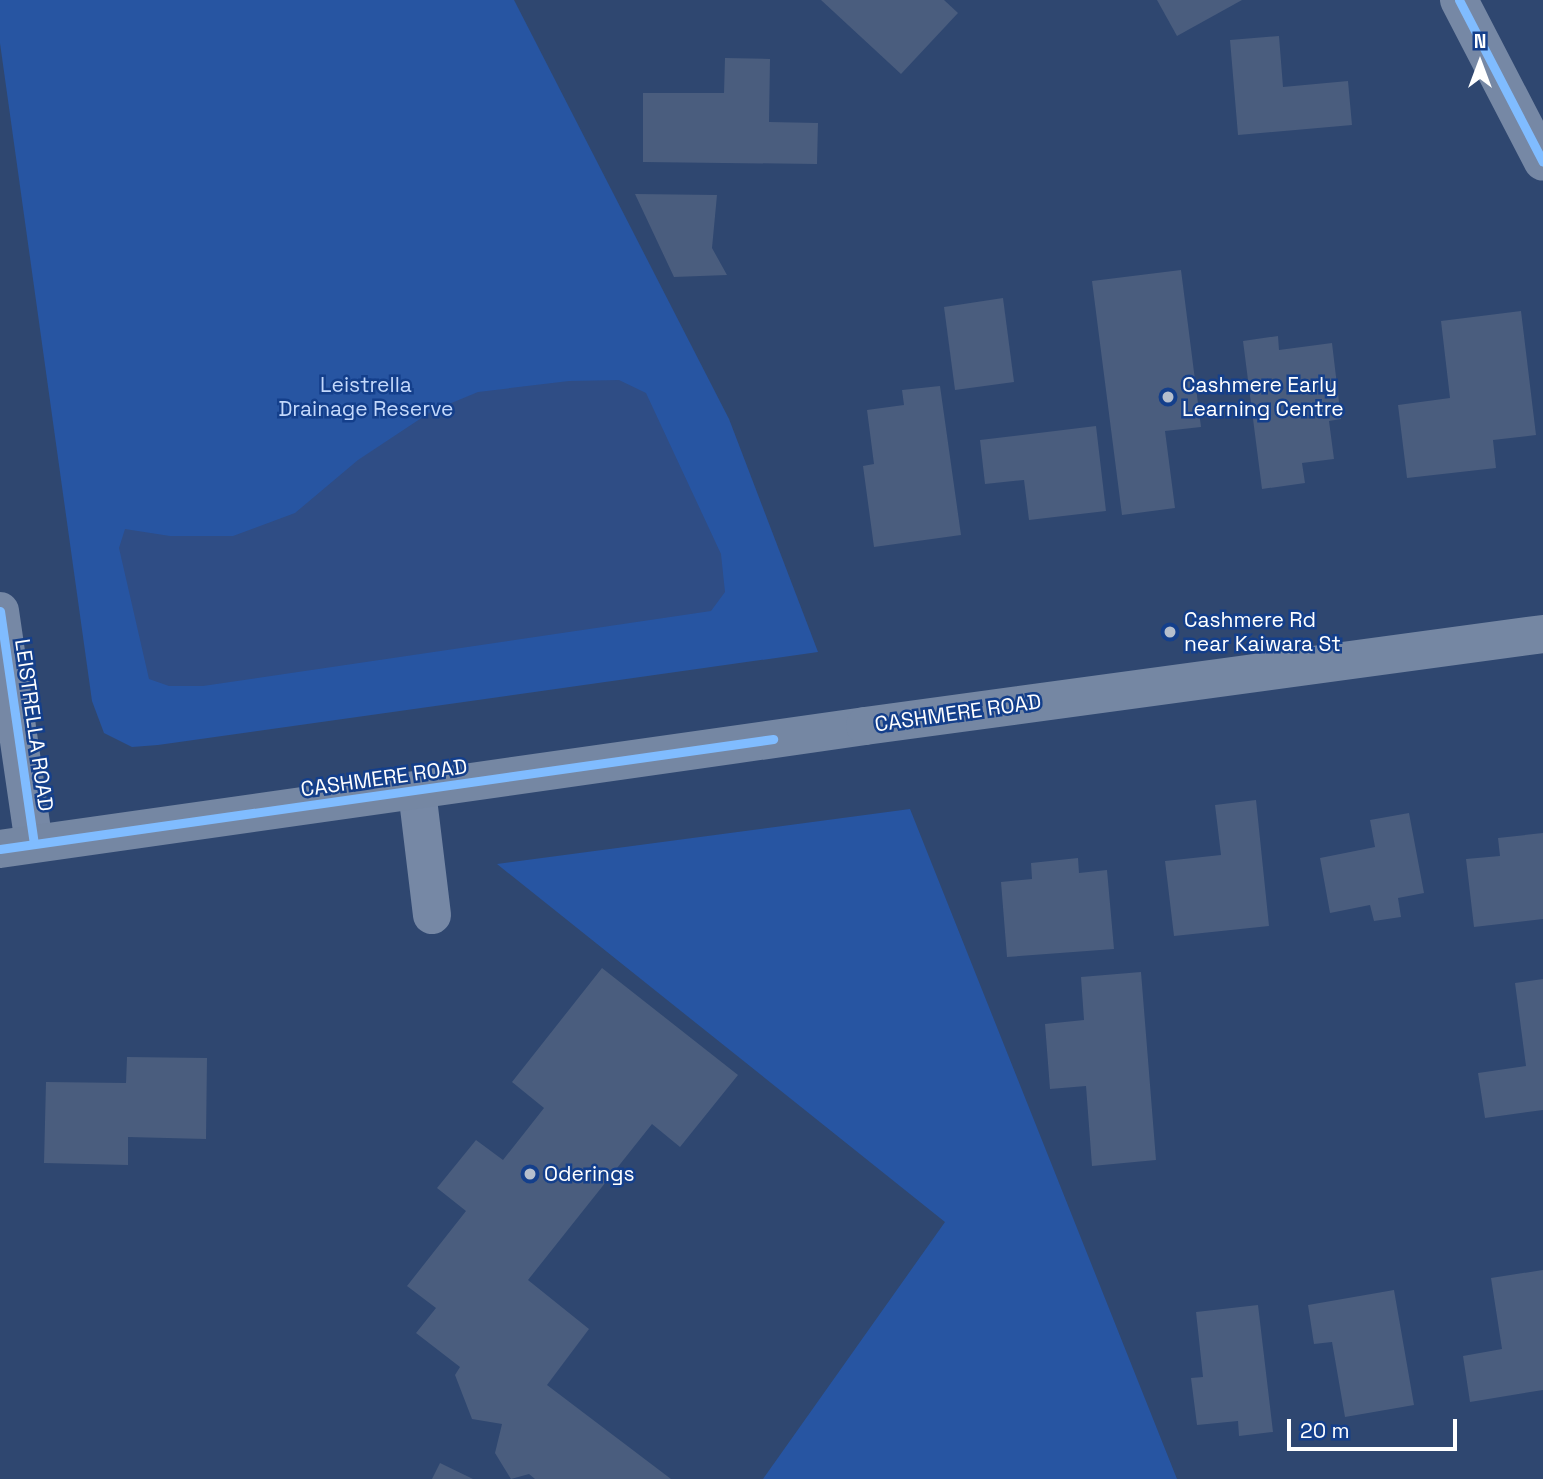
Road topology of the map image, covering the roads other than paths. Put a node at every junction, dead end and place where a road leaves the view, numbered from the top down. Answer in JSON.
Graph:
{"nodes":[{"id":1,"x":1459,"y":0,"type":"edge"},
{"id":2,"x":1543,"y":162,"type":"edge"},
{"id":3,"x":0,"y":611,"type":"edge"},
{"id":4,"x":1543,"y":634,"type":"edge"},
{"id":5,"x":416,"y":791,"type":"junction"},
{"id":6,"x":17,"y":847,"type":"edge"},
{"id":7,"x":432,"y":915,"type":"dead end"}],
"edges":[{"from":1,"to":2,"type":"street"},
{"from":3,"to":6,"type":"street","name":"LEISTRELLA ROAD"},
{"from":4,"to":5,"type":"main road","name":"CASHMERE ROAD"},
{"from":5,"to":6,"type":"main road","name":"CASHMERE ROAD"},
{"from":5,"to":7,"type":"street"}]}
